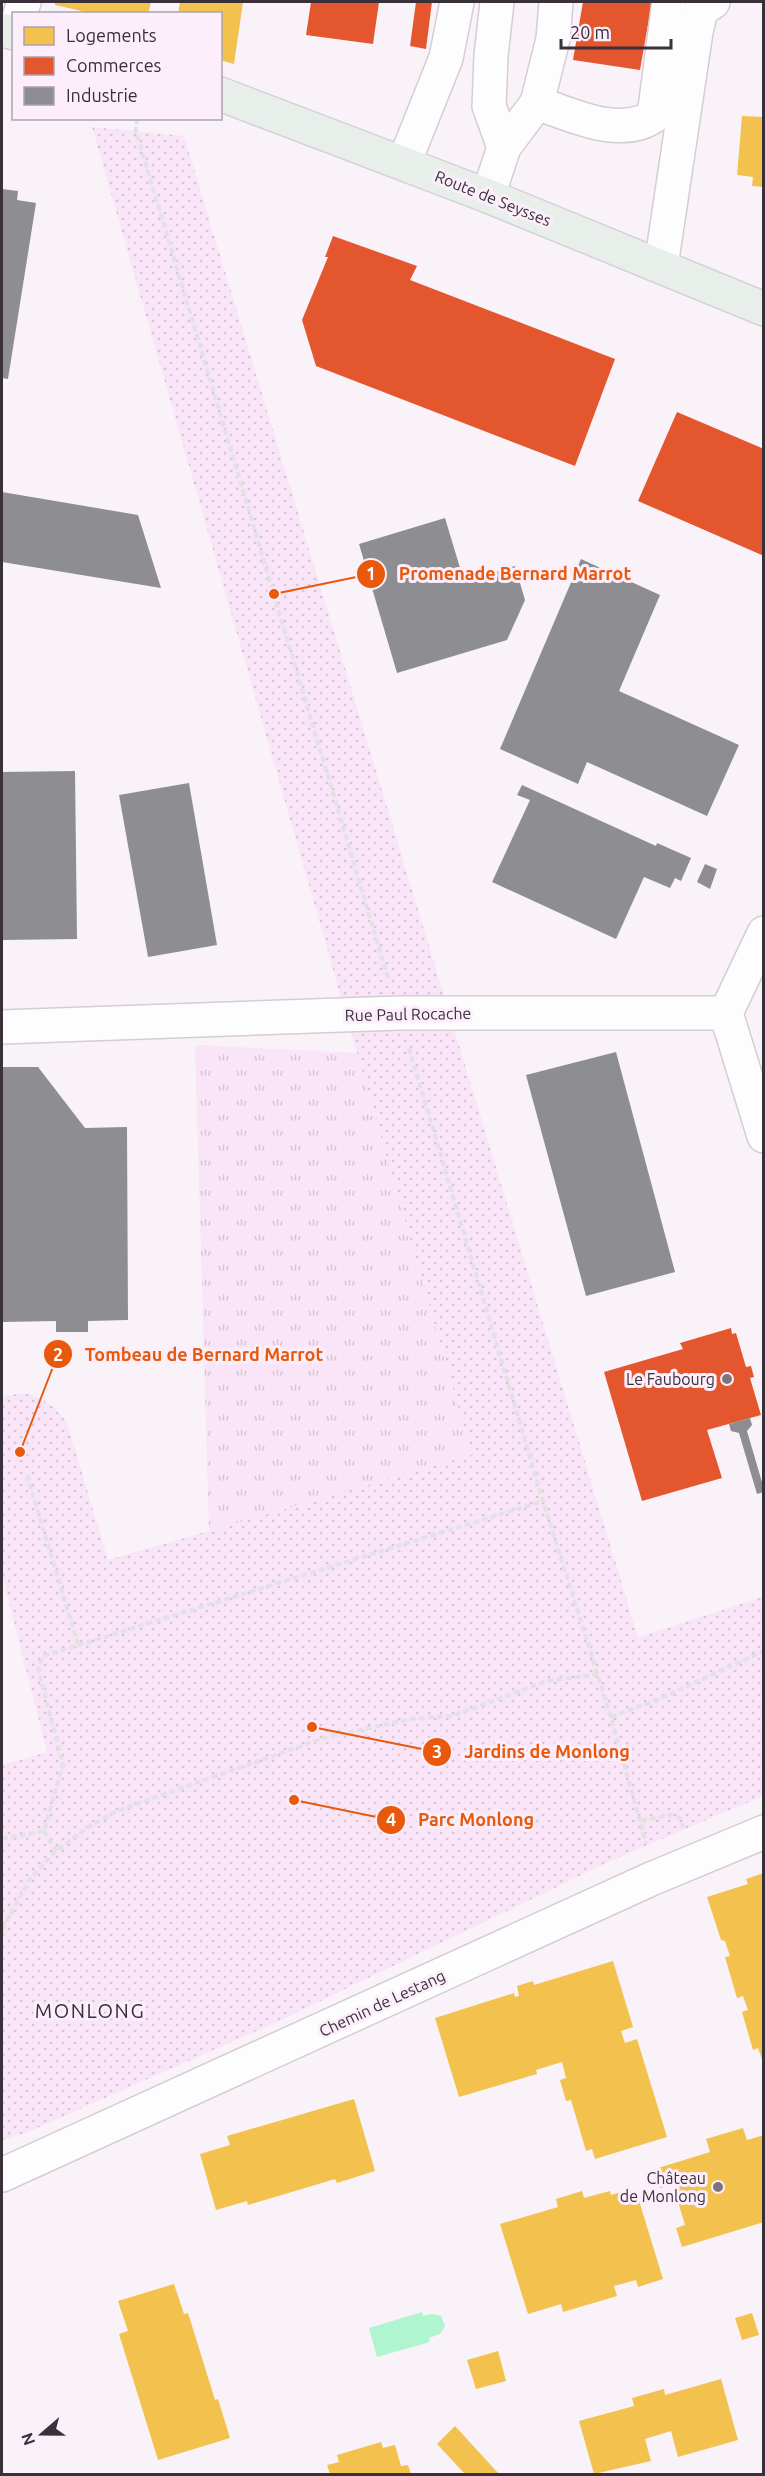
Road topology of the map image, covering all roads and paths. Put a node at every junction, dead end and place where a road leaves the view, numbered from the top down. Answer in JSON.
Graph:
{"nodes":[{"id":1,"x":457,"y":2,"type":"edge"},
{"id":2,"x":497,"y":2,"type":"edge"},
{"id":3,"x":556,"y":2,"type":"edge"},
{"id":4,"x":669,"y":2,"type":"edge"},
{"id":5,"x":713,"y":2,"type":"edge"},
{"id":6,"x":222,"y":95,"type":"edge"},
{"id":7,"x":537,"y":104,"type":"junction"},
{"id":8,"x":504,"y":147,"type":"junction"},
{"id":9,"x":404,"y":162,"type":"junction"},
{"id":10,"x":488,"y":196,"type":"junction"},
{"id":11,"x":661,"y":266,"type":"junction"},
{"id":12,"x":764,"y":309,"type":"edge"},
{"id":13,"x":764,"y":933,"type":"edge"},
{"id":14,"x":726,"y":1013,"type":"junction"},
{"id":15,"x":2,"y":1027,"type":"edge"},
{"id":16,"x":764,"y":1137,"type":"edge"},
{"id":17,"x":27,"y":1475,"type":"dead end"},
{"id":18,"x":543,"y":1501,"type":"dead end"},
{"id":19,"x":78,"y":1644,"type":"junction"},
{"id":20,"x":764,"y":1651,"type":"edge"},
{"id":21,"x":598,"y":1674,"type":"dead end"},
{"id":22,"x":611,"y":1717,"type":"dead end"},
{"id":23,"x":44,"y":1831,"type":"junction"},
{"id":24,"x":764,"y":1832,"type":"edge"},
{"id":25,"x":2,"y":1839,"type":"edge"},
{"id":26,"x":56,"y":1851,"type":"junction"},
{"id":27,"x":2,"y":1930,"type":"edge"},
{"id":28,"x":2,"y":2175,"type":"edge"}],
"edges":[{"from":1,"to":9,"type":"street"},
{"from":2,"to":8,"type":"street"},
{"from":3,"to":7,"type":"street"},
{"from":4,"to":7,"type":"street"},
{"from":5,"to":11,"type":"street"},
{"from":6,"to":9,"type":"main road","name":"Route de Seysses"},
{"from":7,"to":8,"type":"street"},
{"from":8,"to":10,"type":"street"},
{"from":9,"to":10,"type":"main road","name":"Route de Seysses"},
{"from":10,"to":11,"type":"main road","name":"Route de Seysses"},
{"from":11,"to":12,"type":"main road","name":"Route de Seysses"},
{"from":13,"to":14,"type":"street"},
{"from":14,"to":15,"type":"street","name":"Rue Paul Rocache"},
{"from":14,"to":16,"type":"street"},
{"from":17,"to":19,"type":"path"},
{"from":18,"to":19,"type":"path"},
{"from":19,"to":23,"type":"path"},
{"from":20,"to":22,"type":"path"},
{"from":21,"to":26,"type":"path"},
{"from":23,"to":25,"type":"path"},
{"from":23,"to":26,"type":"path"},
{"from":24,"to":28,"type":"street","name":"Chemin de Lestang"},
{"from":26,"to":27,"type":"path"}]}
